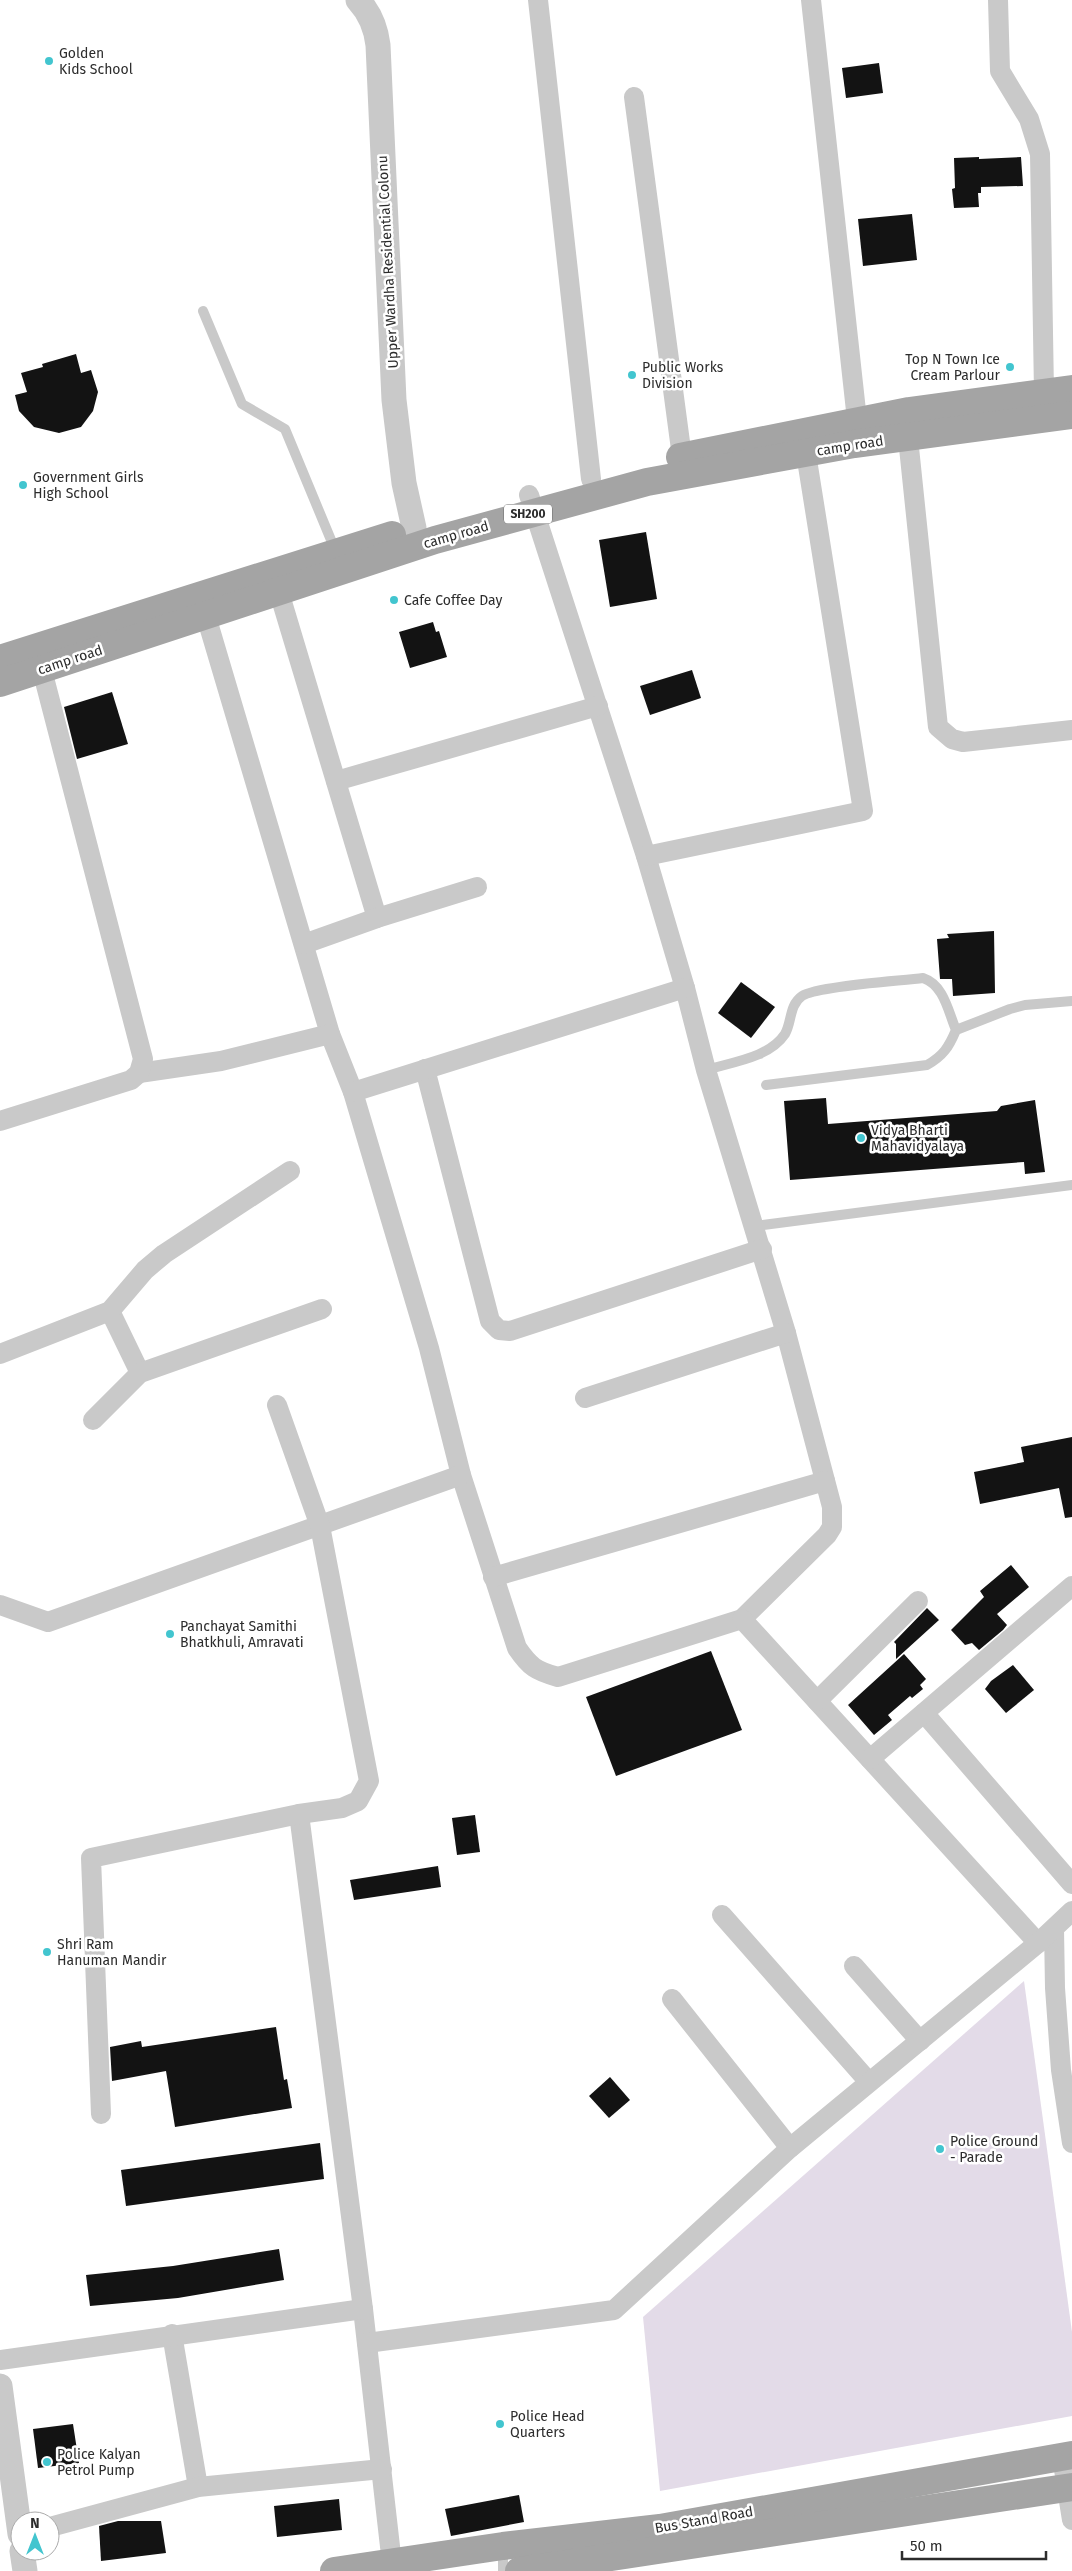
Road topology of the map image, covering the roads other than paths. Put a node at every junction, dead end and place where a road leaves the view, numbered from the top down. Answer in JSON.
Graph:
{"nodes":[{"id":1,"x":358,"y":0,"type":"edge"},
{"id":2,"x":538,"y":0,"type":"edge"},
{"id":3,"x":811,"y":0,"type":"edge"},
{"id":4,"x":998,"y":0,"type":"edge"},
{"id":5,"x":634,"y":97,"type":"dead end"},
{"id":6,"x":203,"y":311,"type":"dead end"},
{"id":7,"x":1072,"y":389,"type":"edge"},
{"id":8,"x":1044,"y":392,"type":"junction"},
{"id":9,"x":1072,"y":414,"type":"edge"},
{"id":10,"x":857,"y":420,"type":"junction"},
{"id":11,"x":908,"y":438,"type":"junction"},
{"id":12,"x":804,"y":442,"type":"junction"},
{"id":13,"x":682,"y":456,"type":"junction"},
{"id":14,"x":591,"y":479,"type":"junction"},
{"id":15,"x":532,"y":504,"type":"junction"},
{"id":16,"x":414,"y":528,"type":"junction"},
{"id":17,"x":336,"y":552,"type":"junction"},
{"id":18,"x":279,"y":592,"type":"junction"},
{"id":19,"x":206,"y":616,"type":"junction"},
{"id":20,"x":0,"y":658,"type":"edge"},
{"id":21,"x":42,"y":670,"type":"junction"},
{"id":22,"x":0,"y":683,"type":"edge"},
{"id":23,"x":598,"y":706,"type":"junction"},
{"id":24,"x":1072,"y":730,"type":"edge"},
{"id":25,"x":336,"y":781,"type":"junction"},
{"id":26,"x":646,"y":856,"type":"junction"},
{"id":27,"x":477,"y":887,"type":"dead end"},
{"id":28,"x":377,"y":918,"type":"junction"},
{"id":29,"x":304,"y":944,"type":"junction"},
{"id":30,"x":685,"y":988,"type":"junction"},
{"id":31,"x":1072,"y":1001,"type":"edge"},
{"id":32,"x":956,"y":1030,"type":"junction"},
{"id":33,"x":330,"y":1034,"type":"junction"},
{"id":34,"x":425,"y":1069,"type":"junction"},
{"id":35,"x":706,"y":1070,"type":"junction"},
{"id":36,"x":139,"y":1073,"type":"junction"},
{"id":37,"x":766,"y":1085,"type":"dead end"},
{"id":38,"x":353,"y":1092,"type":"junction"},
{"id":39,"x":0,"y":1121,"type":"edge"},
{"id":40,"x":290,"y":1171,"type":"dead end"},
{"id":41,"x":1072,"y":1185,"type":"edge"},
{"id":42,"x":755,"y":1226,"type":"junction"},
{"id":43,"x":762,"y":1250,"type":"junction"},
{"id":44,"x":322,"y":1309,"type":"dead end"},
{"id":45,"x":110,"y":1311,"type":"junction"},
{"id":46,"x":786,"y":1333,"type":"junction"},
{"id":47,"x":0,"y":1354,"type":"edge"},
{"id":48,"x":140,"y":1373,"type":"junction"},
{"id":49,"x":585,"y":1398,"type":"dead end"},
{"id":50,"x":278,"y":1405,"type":"dead end"},
{"id":51,"x":94,"y":1420,"type":"dead end"},
{"id":52,"x":461,"y":1475,"type":"junction"},
{"id":53,"x":825,"y":1481,"type":"junction"},
{"id":54,"x":320,"y":1526,"type":"junction"},
{"id":55,"x":494,"y":1577,"type":"junction"},
{"id":56,"x":1072,"y":1586,"type":"edge"},
{"id":57,"x":918,"y":1601,"type":"dead end"},
{"id":58,"x":0,"y":1605,"type":"edge"},
{"id":59,"x":742,"y":1619,"type":"junction"},
{"id":60,"x":818,"y":1701,"type":"junction"},
{"id":61,"x":924,"y":1713,"type":"junction"},
{"id":62,"x":870,"y":1759,"type":"junction"},
{"id":63,"x":299,"y":1814,"type":"junction"},
{"id":64,"x":1072,"y":1884,"type":"edge"},
{"id":65,"x":1072,"y":1911,"type":"edge"},
{"id":66,"x":722,"y":1915,"type":"dead end"},
{"id":67,"x":1054,"y":1929,"type":"junction"},
{"id":68,"x":1038,"y":1943,"type":"junction"},
{"id":69,"x":854,"y":1966,"type":"dead end"},
{"id":70,"x":672,"y":1999,"type":"dead end"},
{"id":71,"x":920,"y":2041,"type":"junction"},
{"id":72,"x":869,"y":2082,"type":"junction"},
{"id":73,"x":101,"y":2114,"type":"dead end"},
{"id":74,"x":1072,"y":2143,"type":"edge"},
{"id":75,"x":790,"y":2148,"type":"junction"},
{"id":76,"x":363,"y":2309,"type":"junction"},
{"id":77,"x":172,"y":2334,"type":"junction"},
{"id":78,"x":367,"y":2343,"type":"junction"},
{"id":79,"x":0,"y":2360,"type":"edge"},
{"id":80,"x":0,"y":2386,"type":"edge"},
{"id":81,"x":1067,"y":2456,"type":"edge"},
{"id":82,"x":382,"y":2469,"type":"junction"},
{"id":83,"x":198,"y":2487,"type":"junction"},
{"id":84,"x":1070,"y":2488,"type":"edge"},
{"id":85,"x":17,"y":2511,"type":"edge"},
{"id":86,"x":1072,"y":2520,"type":"edge"},
{"id":87,"x":60,"y":2524,"type":"edge"},
{"id":88,"x":503,"y":2559,"type":"edge"},
{"id":89,"x":392,"y":2564,"type":"junction"},
{"id":90,"x":334,"y":2571,"type":"edge"},
{"id":91,"x":519,"y":2571,"type":"edge"}],
"edges":[{"from":1,"to":16,"type":"street","name":"Upper Wardha Residential Colonu"},
{"from":2,"to":14,"type":"street"},
{"from":3,"to":10,"type":"street"},
{"from":4,"to":8,"type":"street"},
{"from":5,"to":13,"type":"street"},
{"from":6,"to":17,"type":"lane"},
{"from":7,"to":8,"type":"main road","name":"camp road","number":"SH200"},
{"from":8,"to":10,"type":"main road","name":"camp road","number":"SH200"},
{"from":9,"to":11,"type":"main road","name":"camp road","number":"SH200"},
{"from":10,"to":12,"type":"main road","name":"camp road","number":"SH200"},
{"from":11,"to":12,"type":"main road","name":"camp road","number":"SH200"},
{"from":11,"to":24,"type":"street"},
{"from":12,"to":13,"type":"main road","name":"camp road","number":"SH200"},
{"from":12,"to":15,"type":"main road","name":"camp road","number":"SH200"},
{"from":12,"to":26,"type":"street"},
{"from":13,"to":14,"type":"main road","name":"camp road","number":"SH200"},
{"from":14,"to":15,"type":"main road","name":"camp road","number":"SH200"},
{"from":15,"to":16,"type":"main road","name":"camp road","number":"SH200"},
{"from":15,"to":18,"type":"main road","name":"camp road","number":"SH200"},
{"from":15,"to":23,"type":"street"},
{"from":16,"to":17,"type":"main road","name":"camp road","number":"SH200"},
{"from":17,"to":20,"type":"main road","name":"camp road","number":"SH200"},
{"from":18,"to":19,"type":"main road","name":"camp road","number":"SH200"},
{"from":18,"to":25,"type":"street"},
{"from":19,"to":21,"type":"main road","name":"camp road","number":"SH200"},
{"from":19,"to":29,"type":"street"},
{"from":21,"to":22,"type":"main road","name":"camp road","number":"SH200"},
{"from":21,"to":36,"type":"street"},
{"from":23,"to":25,"type":"street"},
{"from":23,"to":26,"type":"street"},
{"from":25,"to":28,"type":"street"},
{"from":26,"to":30,"type":"street"},
{"from":27,"to":28,"type":"street"},
{"from":28,"to":29,"type":"street"},
{"from":29,"to":33,"type":"street"},
{"from":30,"to":34,"type":"street"},
{"from":30,"to":35,"type":"street"},
{"from":31,"to":32,"type":"lane"},
{"from":32,"to":35,"type":"lane"},
{"from":32,"to":37,"type":"lane"},
{"from":33,"to":36,"type":"street"},
{"from":33,"to":38,"type":"street"},
{"from":34,"to":38,"type":"street"},
{"from":34,"to":43,"type":"street"},
{"from":35,"to":42,"type":"street"},
{"from":36,"to":39,"type":"street"},
{"from":38,"to":52,"type":"street"},
{"from":40,"to":45,"type":"street"},
{"from":41,"to":42,"type":"lane"},
{"from":42,"to":43,"type":"street"},
{"from":43,"to":46,"type":"street"},
{"from":44,"to":48,"type":"street"},
{"from":45,"to":47,"type":"street"},
{"from":45,"to":48,"type":"street"},
{"from":46,"to":49,"type":"street"},
{"from":46,"to":53,"type":"street"},
{"from":48,"to":51,"type":"street"},
{"from":50,"to":54,"type":"street"},
{"from":52,"to":54,"type":"street"},
{"from":52,"to":55,"type":"street"},
{"from":53,"to":55,"type":"street"},
{"from":53,"to":59,"type":"street"},
{"from":54,"to":58,"type":"street"},
{"from":54,"to":63,"type":"street"},
{"from":55,"to":59,"type":"street"},
{"from":56,"to":61,"type":"street"},
{"from":57,"to":60,"type":"street"},
{"from":59,"to":60,"type":"street"},
{"from":60,"to":62,"type":"street"},
{"from":61,"to":62,"type":"street"},
{"from":61,"to":64,"type":"street"},
{"from":62,"to":68,"type":"street"},
{"from":63,"to":73,"type":"street"},
{"from":63,"to":76,"type":"street"},
{"from":65,"to":67,"type":"street"},
{"from":66,"to":72,"type":"street"},
{"from":67,"to":68,"type":"street"},
{"from":67,"to":74,"type":"street"},
{"from":68,"to":71,"type":"street"},
{"from":69,"to":71,"type":"street"},
{"from":70,"to":75,"type":"street"},
{"from":71,"to":72,"type":"street"},
{"from":72,"to":75,"type":"street"},
{"from":75,"to":78,"type":"street"},
{"from":76,"to":77,"type":"street"},
{"from":76,"to":78,"type":"street"},
{"from":77,"to":79,"type":"street"},
{"from":77,"to":83,"type":"street"},
{"from":78,"to":82,"type":"street"},
{"from":80,"to":85,"type":"street"},
{"from":81,"to":84,"type":"street"},
{"from":81,"to":88,"type":"main road","name":"Bus Stand Road"},
{"from":82,"to":83,"type":"street"},
{"from":82,"to":89,"type":"street"},
{"from":83,"to":87,"type":"street"},
{"from":84,"to":86,"type":"street"},
{"from":84,"to":91,"type":"main road","name":"Bus Stand Road"},
{"from":88,"to":89,"type":"main road","name":"Bus Stand Road"},
{"from":89,"to":90,"type":"main road","name":"Bus Stand Road"}]}
